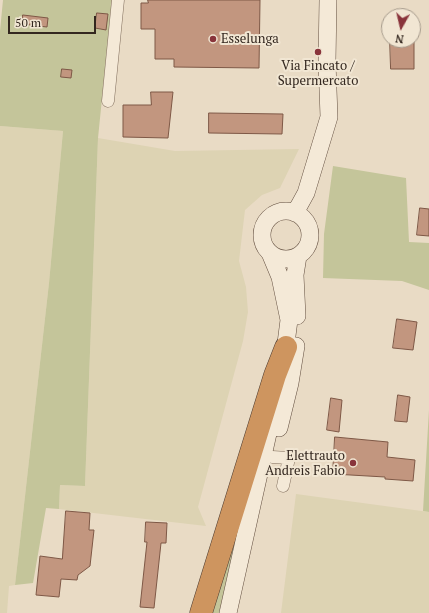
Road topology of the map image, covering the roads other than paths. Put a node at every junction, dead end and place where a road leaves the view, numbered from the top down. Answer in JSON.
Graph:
{"nodes":[{"id":1,"x":118,"y":0,"type":"edge"},
{"id":2,"x":328,"y":0,"type":"edge"},
{"id":3,"x":108,"y":101,"type":"dead end"},
{"id":4,"x":295,"y":213,"type":"junction"},
{"id":5,"x":270,"y":253,"type":"junction"},
{"id":6,"x":298,"y":256,"type":"junction"},
{"id":7,"x":286,"y":347,"type":"junction"},
{"id":8,"x":272,"y":457,"type":"junction"},
{"id":9,"x":283,"y":486,"type":"dead end"},
{"id":10,"x":201,"y":613,"type":"edge"},
{"id":11,"x":228,"y":613,"type":"edge"},
{"id":12,"x":237,"y":613,"type":"edge"}],
"edges":[{"from":1,"to":3,"type":"street"},
{"from":2,"to":4,"type":"main road"},
{"from":4,"to":5,"type":"main road"},
{"from":4,"to":6,"type":"main road"},
{"from":5,"to":6,"type":"main road"},
{"from":5,"to":7,"type":"main road"},
{"from":6,"to":8,"type":"main road"},
{"from":7,"to":10,"type":"highway"},
{"from":7,"to":11,"type":"main road"},
{"from":8,"to":9,"type":"street"},
{"from":8,"to":12,"type":"main road"}]}
